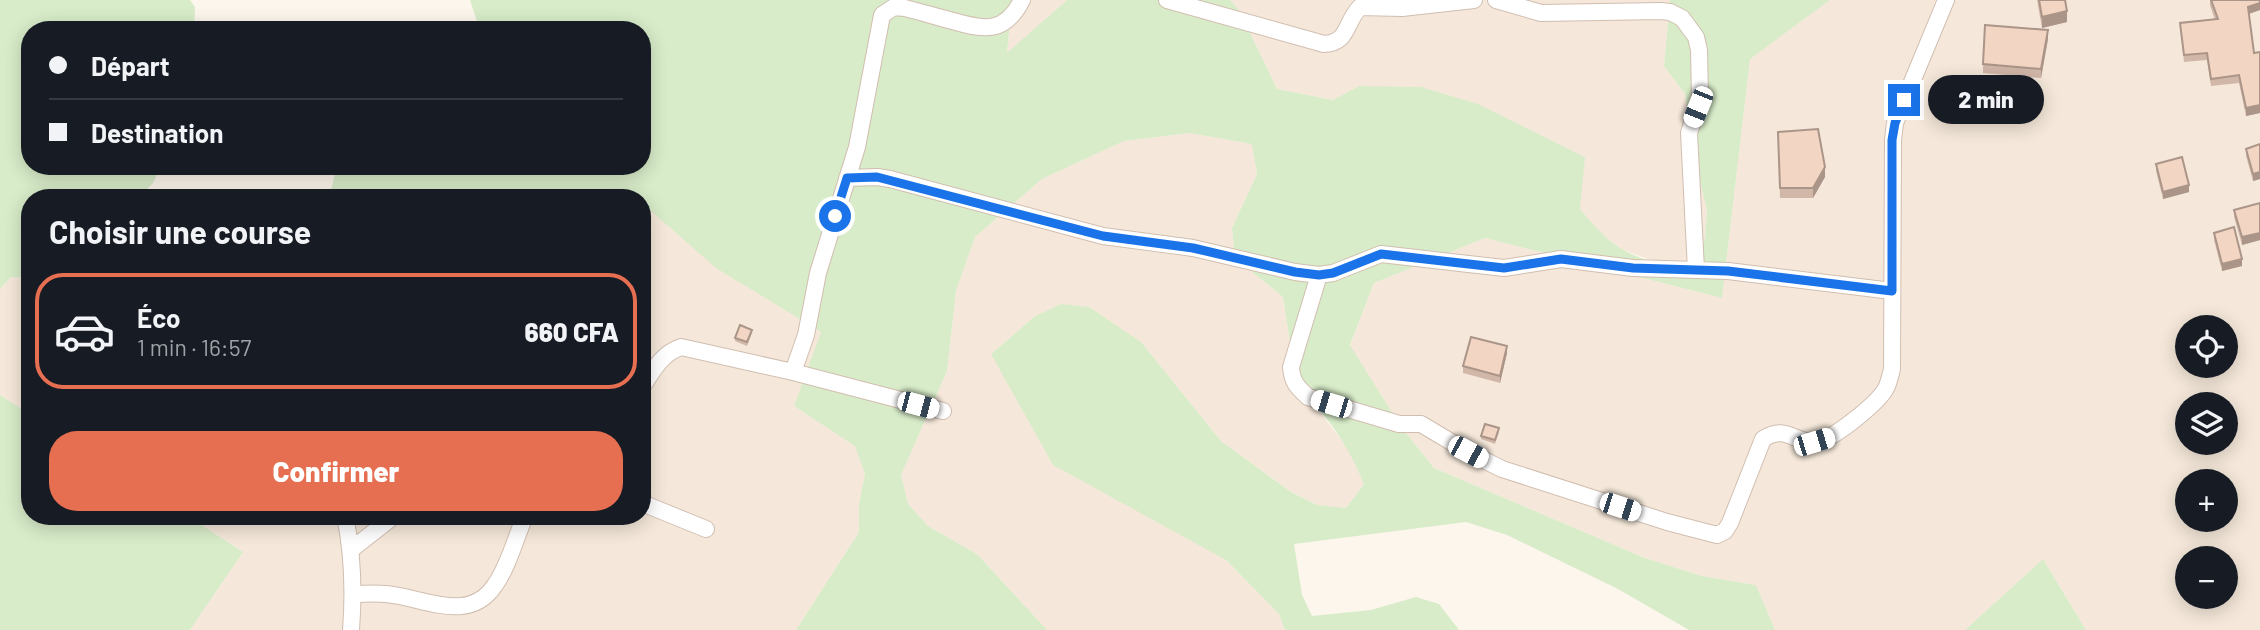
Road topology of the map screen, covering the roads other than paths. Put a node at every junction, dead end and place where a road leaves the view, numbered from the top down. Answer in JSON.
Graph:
{"nodes":[{"id":1,"x":1022,"y":0,"type":"edge"},
{"id":2,"x":1167,"y":0,"type":"edge"},
{"id":3,"x":1474,"y":0,"type":"edge"},
{"id":4,"x":1496,"y":0,"type":"edge"},
{"id":5,"x":1946,"y":0,"type":"edge"},
{"id":6,"x":847,"y":178,"type":"junction"},
{"id":7,"x":1696,"y":270,"type":"junction"},
{"id":8,"x":1319,"y":275,"type":"junction"},
{"id":9,"x":1892,"y":291,"type":"junction"},
{"id":10,"x":793,"y":372,"type":"junction"},
{"id":11,"x":651,"y":374,"type":"edge"},
{"id":12,"x":943,"y":411,"type":"dead end"},
{"id":13,"x":651,"y":507,"type":"edge"},
{"id":14,"x":347,"y":525,"type":"edge"},
{"id":15,"x":383,"y":525,"type":"edge"},
{"id":16,"x":521,"y":525,"type":"edge"},
{"id":17,"x":706,"y":529,"type":"dead end"},
{"id":18,"x":352,"y":549,"type":"junction"},
{"id":19,"x":354,"y":594,"type":"junction"},
{"id":20,"x":351,"y":630,"type":"edge"}],
"edges":[{"from":1,"to":6,"type":"street"},
{"from":2,"to":3,"type":"street"},
{"from":4,"to":7,"type":"street"},
{"from":5,"to":9,"type":"street"},
{"from":6,"to":8,"type":"street"},
{"from":6,"to":10,"type":"street"},
{"from":7,"to":8,"type":"street"},
{"from":7,"to":9,"type":"street"},
{"from":8,"to":9,"type":"street"},
{"from":10,"to":11,"type":"street"},
{"from":10,"to":12,"type":"street"},
{"from":13,"to":17,"type":"street"},
{"from":14,"to":18,"type":"street"},
{"from":15,"to":18,"type":"street"},
{"from":16,"to":19,"type":"street"},
{"from":18,"to":19,"type":"street"},
{"from":19,"to":20,"type":"street"}]}
